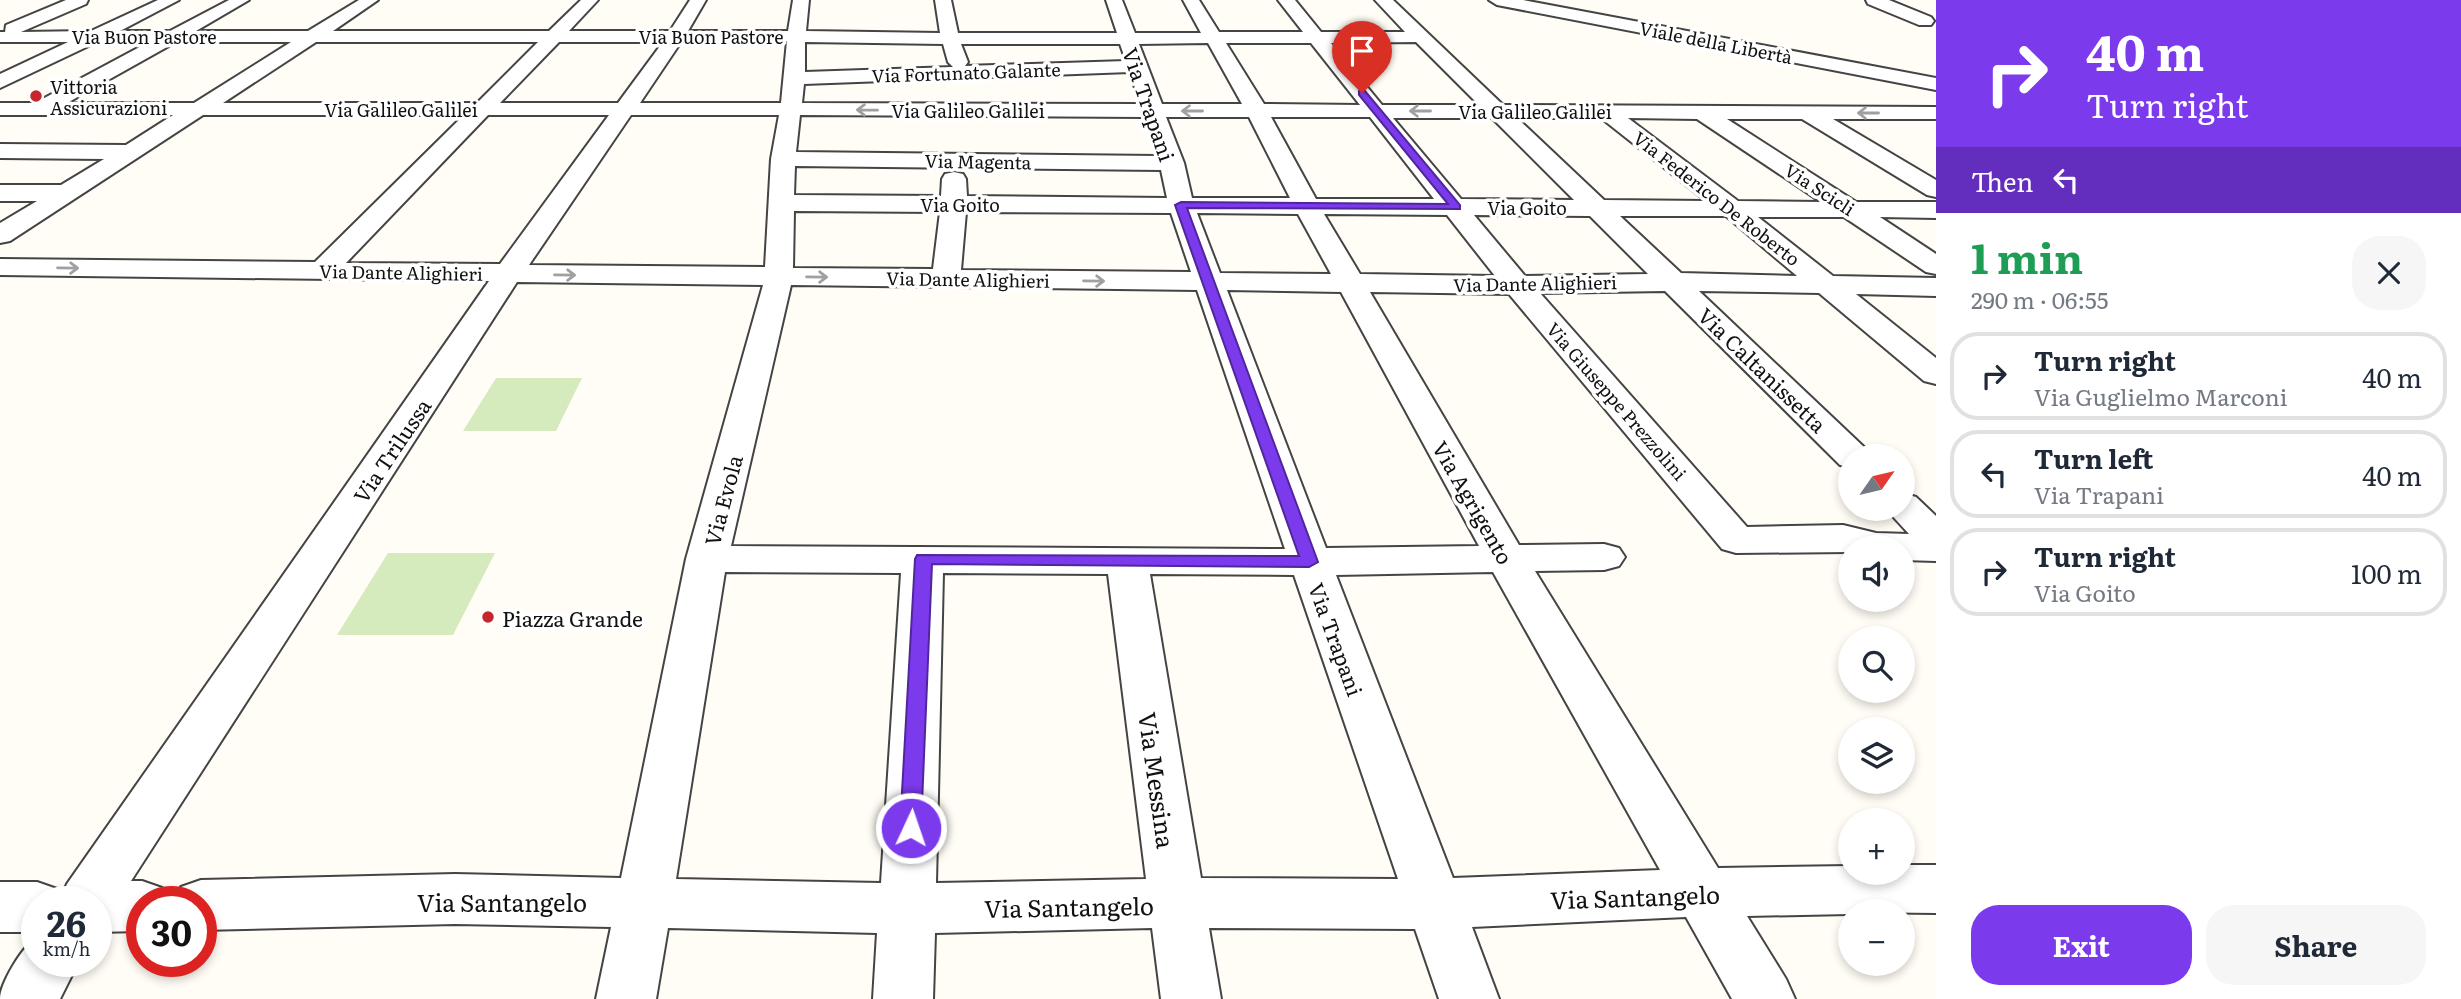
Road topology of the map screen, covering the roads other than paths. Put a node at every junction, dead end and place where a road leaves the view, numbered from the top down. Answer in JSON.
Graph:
{"nodes":[{"id":1,"x":80,"y":0,"type":"edge"},
{"id":2,"x":171,"y":0,"type":"edge"},
{"id":3,"x":241,"y":0,"type":"edge"},
{"id":4,"x":370,"y":0,"type":"edge"},
{"id":5,"x":590,"y":0,"type":"edge"},
{"id":6,"x":698,"y":0,"type":"edge"},
{"id":7,"x":943,"y":0,"type":"edge"},
{"id":8,"x":1114,"y":0,"type":"edge"},
{"id":9,"x":1191,"y":0,"type":"edge"},
{"id":10,"x":1286,"y":0,"type":"edge"},
{"id":11,"x":1383,"y":0,"type":"edge"},
{"id":12,"x":1497,"y":0,"type":"edge"},
{"id":13,"x":1874,"y":0,"type":"edge"},
{"id":14,"x":799,"y":18,"type":"edge"},
{"id":15,"x":1925,"y":21,"type":"dead end"},
{"id":16,"x":0,"y":35,"type":"edge"},
{"id":17,"x":97,"y":36,"type":"junction"},
{"id":18,"x":314,"y":36,"type":"junction"},
{"id":19,"x":553,"y":36,"type":"junction"},
{"id":20,"x":676,"y":36,"type":"junction"},
{"id":21,"x":173,"y":37,"type":"junction"},
{"id":22,"x":1423,"y":37,"type":"junction"},
{"id":23,"x":950,"y":38,"type":"junction"},
{"id":24,"x":1215,"y":39,"type":"junction"},
{"id":25,"x":1317,"y":39,"type":"junction"},
{"id":26,"x":1132,"y":53,"type":"junction"},
{"id":27,"x":962,"y":72,"type":"junction"},
{"id":28,"x":0,"y":82,"type":"edge"},
{"id":29,"x":1936,"y":84,"type":"edge"},
{"id":30,"x":793,"y":93,"type":"junction"},
{"id":31,"x":38,"y":109,"type":"junction"},
{"id":32,"x":198,"y":109,"type":"junction"},
{"id":33,"x":0,"y":110,"type":"edge"},
{"id":34,"x":479,"y":110,"type":"junction"},
{"id":35,"x":622,"y":111,"type":"junction"},
{"id":36,"x":961,"y":111,"type":"junction"},
{"id":37,"x":1153,"y":111,"type":"junction"},
{"id":38,"x":1257,"y":111,"type":"junction"},
{"id":39,"x":1377,"y":111,"type":"junction"},
{"id":40,"x":1497,"y":111,"type":"junction"},
{"id":41,"x":1605,"y":111,"type":"junction"},
{"id":42,"x":1703,"y":113,"type":"junction"},
{"id":43,"x":1807,"y":113,"type":"junction"},
{"id":44,"x":1910,"y":113,"type":"junction"},
{"id":45,"x":1936,"y":113,"type":"edge"},
{"id":46,"x":1936,"y":127,"type":"edge"},
{"id":47,"x":0,"y":128,"type":"edge"},
{"id":48,"x":0,"y":151,"type":"edge"},
{"id":49,"x":129,"y":152,"type":"junction"},
{"id":50,"x":783,"y":159,"type":"junction"},
{"id":51,"x":953,"y":161,"type":"junction"},
{"id":52,"x":1172,"y":163,"type":"junction"},
{"id":53,"x":1936,"y":190,"type":"edge"},
{"id":54,"x":0,"y":193,"type":"edge"},
{"id":55,"x":66,"y":193,"type":"junction"},
{"id":56,"x":954,"y":203,"type":"junction"},
{"id":57,"x":782,"y":204,"type":"junction"},
{"id":58,"x":1181,"y":205,"type":"junction"},
{"id":59,"x":1307,"y":206,"type":"junction"},
{"id":60,"x":1593,"y":206,"type":"junction"},
{"id":61,"x":1457,"y":207,"type":"junction"},
{"id":62,"x":1730,"y":207,"type":"junction"},
{"id":63,"x":1849,"y":208,"type":"junction"},
{"id":64,"x":1936,"y":210,"type":"edge"},
{"id":65,"x":0,"y":235,"type":"edge"},
{"id":66,"x":1936,"y":266,"type":"edge"},
{"id":67,"x":0,"y":267,"type":"edge"},
{"id":68,"x":322,"y":271,"type":"junction"},
{"id":69,"x":508,"y":274,"type":"junction"},
{"id":70,"x":779,"y":277,"type":"junction"},
{"id":71,"x":946,"y":279,"type":"junction"},
{"id":72,"x":1209,"y":282,"type":"junction"},
{"id":73,"x":1674,"y":282,"type":"junction"},
{"id":74,"x":1351,"y":283,"type":"junction"},
{"id":75,"x":1517,"y":285,"type":"junction"},
{"id":76,"x":1828,"y":287,"type":"junction"},
{"id":77,"x":1936,"y":288,"type":"edge"},
{"id":78,"x":1936,"y":374,"type":"edge"},
{"id":79,"x":1840,"y":444,"type":"edge"},
{"id":80,"x":1915,"y":518,"type":"edge"},
{"id":81,"x":1936,"y":538,"type":"edge"},
{"id":82,"x":1936,"y":548,"type":"edge"},
{"id":83,"x":1604,"y":557,"type":"dead end"},
{"id":84,"x":707,"y":558,"type":"junction"},
{"id":85,"x":923,"y":559,"type":"junction"},
{"id":86,"x":1507,"y":560,"type":"junction"},
{"id":87,"x":1127,"y":561,"type":"junction"},
{"id":88,"x":1309,"y":562,"type":"junction"},
{"id":89,"x":97,"y":886,"type":"edge"},
{"id":90,"x":1936,"y":889,"type":"edge"},
{"id":91,"x":1703,"y":892,"type":"junction"},
{"id":92,"x":645,"y":903,"type":"junction"},
{"id":93,"x":1176,"y":904,"type":"junction"},
{"id":94,"x":1433,"y":904,"type":"junction"},
{"id":95,"x":217,"y":905,"type":"edge"},
{"id":96,"x":0,"y":907,"type":"edge"},
{"id":97,"x":21,"y":907,"type":"edge"},
{"id":98,"x":907,"y":909,"type":"junction"},
{"id":99,"x":40,"y":977,"type":"edge"},
{"id":100,"x":26,"y":999,"type":"edge"},
{"id":101,"x":626,"y":999,"type":"edge"},
{"id":102,"x":903,"y":999,"type":"edge"},
{"id":103,"x":1191,"y":999,"type":"edge"},
{"id":104,"x":1469,"y":999,"type":"edge"},
{"id":105,"x":1765,"y":999,"type":"edge"}],
"edges":[{"from":1,"to":16,"type":"street"},
{"from":2,"to":17,"type":"street"},
{"from":3,"to":21,"type":"street"},
{"from":4,"to":18,"type":"street"},
{"from":5,"to":19,"type":"street"},
{"from":6,"to":20,"type":"street","name":"Via Trilussa"},
{"from":7,"to":23,"type":"street"},
{"from":8,"to":26,"type":"street","name":"Via Trapani"},
{"from":9,"to":24,"type":"street","name":"Via Agrigento"},
{"from":10,"to":25,"type":"street","name":"Via Giuseppe Prezzolini"},
{"from":11,"to":22,"type":"street","name":"Via Caltanissetta"},
{"from":12,"to":29,"type":"street","name":"Viale della Libertà"},
{"from":13,"to":15,"type":"street"},
{"from":14,"to":20,"type":"street","name":"Via Buon Pastore"},
{"from":14,"to":23,"type":"street","name":"Via Buon Pastore"},
{"from":14,"to":30,"type":"street","name":"Via Evola"},
{"from":16,"to":17,"type":"street","name":"Via Buon Pastore"},
{"from":17,"to":21,"type":"street","name":"Via Buon Pastore"},
{"from":17,"to":28,"type":"street"},
{"from":18,"to":19,"type":"street","name":"Via Buon Pastore"},
{"from":18,"to":21,"type":"street","name":"Via Buon Pastore"},
{"from":18,"to":32,"type":"street"},
{"from":19,"to":20,"type":"street","name":"Via Buon Pastore"},
{"from":19,"to":34,"type":"street"},
{"from":20,"to":35,"type":"street","name":"Via Trilussa"},
{"from":21,"to":31,"type":"street"},
{"from":22,"to":25,"type":"street","name":"Via Buon Pastore"},
{"from":22,"to":40,"type":"street","name":"Via Caltanissetta"},
{"from":23,"to":26,"type":"street","name":"Via Buon Pastore"},
{"from":23,"to":27,"type":"street"},
{"from":24,"to":25,"type":"street","name":"Via Buon Pastore"},
{"from":24,"to":26,"type":"street","name":"Via Buon Pastore"},
{"from":24,"to":38,"type":"street","name":"Via Agrigento"},
{"from":25,"to":39,"type":"street","name":"Via Giuseppe Prezzolini"},
{"from":26,"to":27,"type":"street","name":"Via Fortunato Galante"},
{"from":26,"to":37,"type":"street","name":"Via Trapani"},
{"from":27,"to":30,"type":"street","name":"Via Fortunato Galante"},
{"from":27,"to":36,"type":"street"},
{"from":30,"to":35,"type":"street","name":"Via Galileo Galilei"},
{"from":36,"to":30,"type":"street","name":"Via Galileo Galilei","one_way":true},
{"from":30,"to":50,"type":"street","name":"Via Evola"},
{"from":31,"to":32,"type":"street","name":"Via Galileo Galilei"},
{"from":31,"to":33,"type":"street","name":"Via Galileo Galilei"},
{"from":31,"to":47,"type":"street"},
{"from":32,"to":34,"type":"street","name":"Via Galileo Galilei"},
{"from":32,"to":49,"type":"street"},
{"from":34,"to":35,"type":"street","name":"Via Galileo Galilei"},
{"from":34,"to":68,"type":"street"},
{"from":35,"to":69,"type":"street","name":"Via Trilussa"},
{"from":36,"to":37,"type":"street","name":"Via Galileo Galilei"},
{"from":36,"to":51,"type":"street"},
{"from":38,"to":37,"type":"street","name":"Via Galileo Galilei","one_way":true},
{"from":37,"to":52,"type":"street","name":"Via Trapani"},
{"from":38,"to":39,"type":"street","name":"Via Galileo Galilei"},
{"from":38,"to":59,"type":"street","name":"Via Agrigento"},
{"from":40,"to":39,"type":"street","name":"Via Galileo Galilei","one_way":true},
{"from":39,"to":61,"type":"street","name":"Via Giuseppe Prezzolini"},
{"from":40,"to":41,"type":"street","name":"Via Galileo Galilei"},
{"from":40,"to":60,"type":"street","name":"Via Caltanissetta"},
{"from":41,"to":42,"type":"street","name":"Via Galileo Galilei"},
{"from":41,"to":62,"type":"street","name":"Via Federico De Roberto"},
{"from":42,"to":43,"type":"street","name":"Via Galileo Galilei"},
{"from":42,"to":63,"type":"street","name":"Via Scicli"},
{"from":44,"to":43,"type":"street","name":"Via Galileo Galilei","one_way":true},
{"from":43,"to":53,"type":"street"},
{"from":44,"to":45,"type":"street","name":"Via Galileo Galilei"},
{"from":44,"to":46,"type":"street"},
{"from":48,"to":49,"type":"street"},
{"from":49,"to":55,"type":"street"},
{"from":50,"to":51,"type":"street","name":"Via Magenta"},
{"from":50,"to":57,"type":"street","name":"Via Evola"},
{"from":51,"to":52,"type":"street","name":"Via Magenta"},
{"from":51,"to":56,"type":"street"},
{"from":52,"to":58,"type":"street","name":"Via Trapani"},
{"from":54,"to":55,"type":"street"},
{"from":55,"to":65,"type":"street"},
{"from":56,"to":57,"type":"street","name":"Via Goito"},
{"from":56,"to":58,"type":"street","name":"Via Goito"},
{"from":56,"to":71,"type":"street"},
{"from":57,"to":70,"type":"street","name":"Via Evola"},
{"from":58,"to":59,"type":"street","name":"Via Goito"},
{"from":58,"to":72,"type":"street","name":"Via Trapani"},
{"from":59,"to":61,"type":"street","name":"Via Goito"},
{"from":59,"to":74,"type":"street","name":"Via Agrigento"},
{"from":60,"to":61,"type":"street","name":"Via Goito"},
{"from":60,"to":62,"type":"street","name":"Via Goito"},
{"from":60,"to":73,"type":"street","name":"Via Caltanissetta"},
{"from":61,"to":75,"type":"street","name":"Via Giuseppe Prezzolini"},
{"from":62,"to":63,"type":"street","name":"Via Goito"},
{"from":62,"to":76,"type":"street","name":"Via Federico De Roberto"},
{"from":63,"to":64,"type":"street","name":"Via Goito"},
{"from":63,"to":66,"type":"street","name":"Via Scicli"},
{"from":67,"to":68,"type":"street","name":"Via Dante Alighieri","one_way":true},
{"from":68,"to":69,"type":"street","name":"Via Dante Alighieri"},
{"from":69,"to":70,"type":"street","name":"Via Dante Alighieri","one_way":true},
{"from":69,"to":89,"type":"street","name":"Via Trilussa"},
{"from":70,"to":71,"type":"street","name":"Via Dante Alighieri","one_way":true},
{"from":70,"to":84,"type":"street","name":"Via Evola"},
{"from":71,"to":72,"type":"street","name":"Via Dante Alighieri","one_way":true},
{"from":72,"to":74,"type":"street","name":"Via Dante Alighieri"},
{"from":72,"to":88,"type":"street","name":"Via Trapani"},
{"from":73,"to":75,"type":"street","name":"Via Dante Alighieri"},
{"from":73,"to":76,"type":"street","name":"Via Dante Alighieri"},
{"from":73,"to":79,"type":"street","name":"Via Caltanissetta"},
{"from":74,"to":75,"type":"street","name":"Via Dante Alighieri"},
{"from":74,"to":86,"type":"street","name":"Via Agrigento"},
{"from":75,"to":82,"type":"street","name":"Via Giuseppe Prezzolini"},
{"from":76,"to":77,"type":"street","name":"Via Dante Alighieri"},
{"from":76,"to":78,"type":"street","name":"Via Federico De Roberto"},
{"from":80,"to":81,"type":"street"},
{"from":83,"to":86,"type":"street"},
{"from":84,"to":85,"type":"street"},
{"from":84,"to":92,"type":"street","name":"Via Evola"},
{"from":85,"to":87,"type":"street"},
{"from":85,"to":98,"type":"street"},
{"from":86,"to":88,"type":"street"},
{"from":86,"to":91,"type":"street","name":"Via Agrigento"},
{"from":87,"to":88,"type":"street"},
{"from":87,"to":93,"type":"street","name":"Via Messina"},
{"from":88,"to":94,"type":"street","name":"Via Trapani"},
{"from":90,"to":91,"type":"street","name":"Via Santangelo"},
{"from":91,"to":94,"type":"street","name":"Via Santangelo"},
{"from":91,"to":105,"type":"street","name":"Via Agrigento"},
{"from":92,"to":95,"type":"street","name":"Via Santangelo"},
{"from":92,"to":98,"type":"street","name":"Via Santangelo"},
{"from":92,"to":101,"type":"street","name":"Via Evola"},
{"from":93,"to":94,"type":"street","name":"Via Santangelo"},
{"from":93,"to":98,"type":"street","name":"Via Santangelo"},
{"from":93,"to":103,"type":"street","name":"Via Messina"},
{"from":94,"to":104,"type":"street","name":"Via Trapani"},
{"from":96,"to":97,"type":"street"},
{"from":98,"to":102,"type":"street"},
{"from":99,"to":100,"type":"street"}]}
